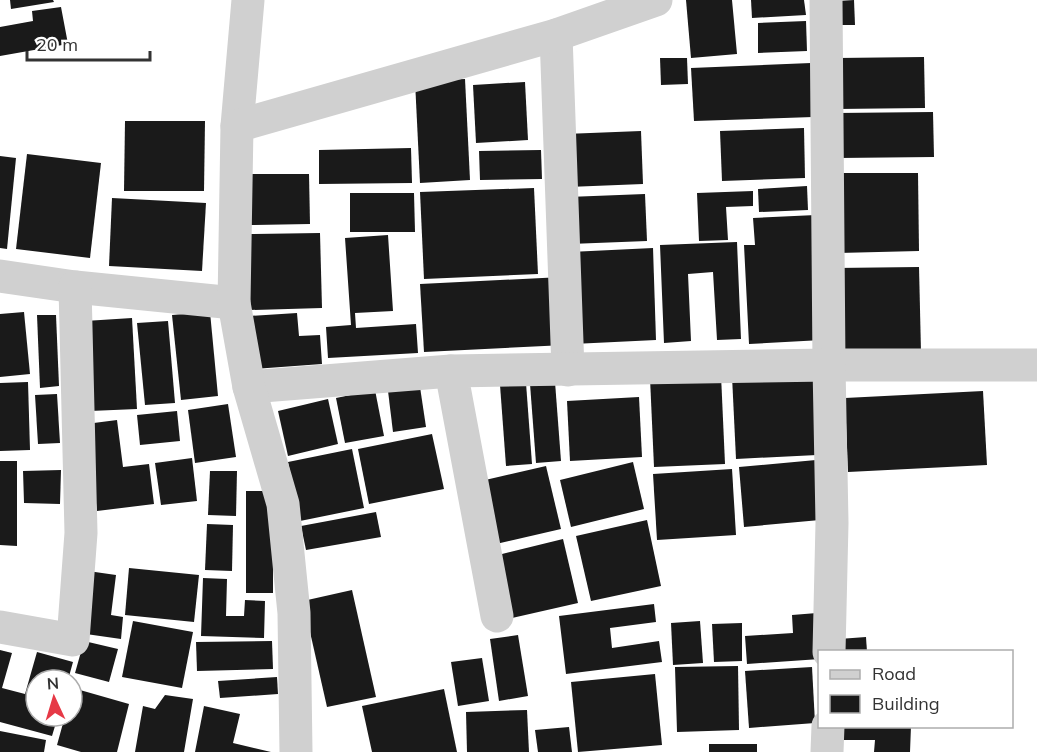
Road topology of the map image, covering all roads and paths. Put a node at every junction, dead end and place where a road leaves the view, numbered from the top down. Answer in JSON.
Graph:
{"nodes":[{"id":1,"x":248,"y":0,"type":"edge"},
{"id":2,"x":826,"y":0,"type":"edge"},
{"id":3,"x":652,"y":1,"type":"edge"},
{"id":4,"x":556,"y":35,"type":"junction"},
{"id":5,"x":237,"y":126,"type":"junction"},
{"id":6,"x":0,"y":276,"type":"edge"},
{"id":7,"x":75,"y":287,"type":"junction"},
{"id":8,"x":234,"y":303,"type":"junction"},
{"id":9,"x":829,"y":365,"type":"junction"},
{"id":10,"x":1037,"y":365,"type":"edge"},
{"id":11,"x":568,"y":370,"type":"junction"},
{"id":12,"x":451,"y":371,"type":"junction"},
{"id":13,"x":249,"y":387,"type":"junction"},
{"id":14,"x":497,"y":616,"type":"dead end"},
{"id":15,"x":0,"y":627,"type":"edge"},
{"id":16,"x":829,"y":650,"type":"edge"},
{"id":17,"x":828,"y":728,"type":"edge"},
{"id":18,"x":296,"y":752,"type":"edge"},
{"id":19,"x":827,"y":752,"type":"edge"}],
"edges":[{"from":1,"to":5,"type":"street"},
{"from":2,"to":9,"type":"street"},
{"from":3,"to":4,"type":"street"},
{"from":4,"to":5,"type":"street"},
{"from":4,"to":11,"type":"street"},
{"from":5,"to":8,"type":"street"},
{"from":6,"to":7,"type":"street"},
{"from":7,"to":8,"type":"street"},
{"from":7,"to":15,"type":"street"},
{"from":8,"to":13,"type":"street"},
{"from":9,"to":10,"type":"street"},
{"from":9,"to":11,"type":"street"},
{"from":9,"to":16,"type":"street"},
{"from":11,"to":12,"type":"street"},
{"from":12,"to":13,"type":"street"},
{"from":12,"to":14,"type":"street"},
{"from":13,"to":18,"type":"street"},
{"from":17,"to":19,"type":"street"}]}
